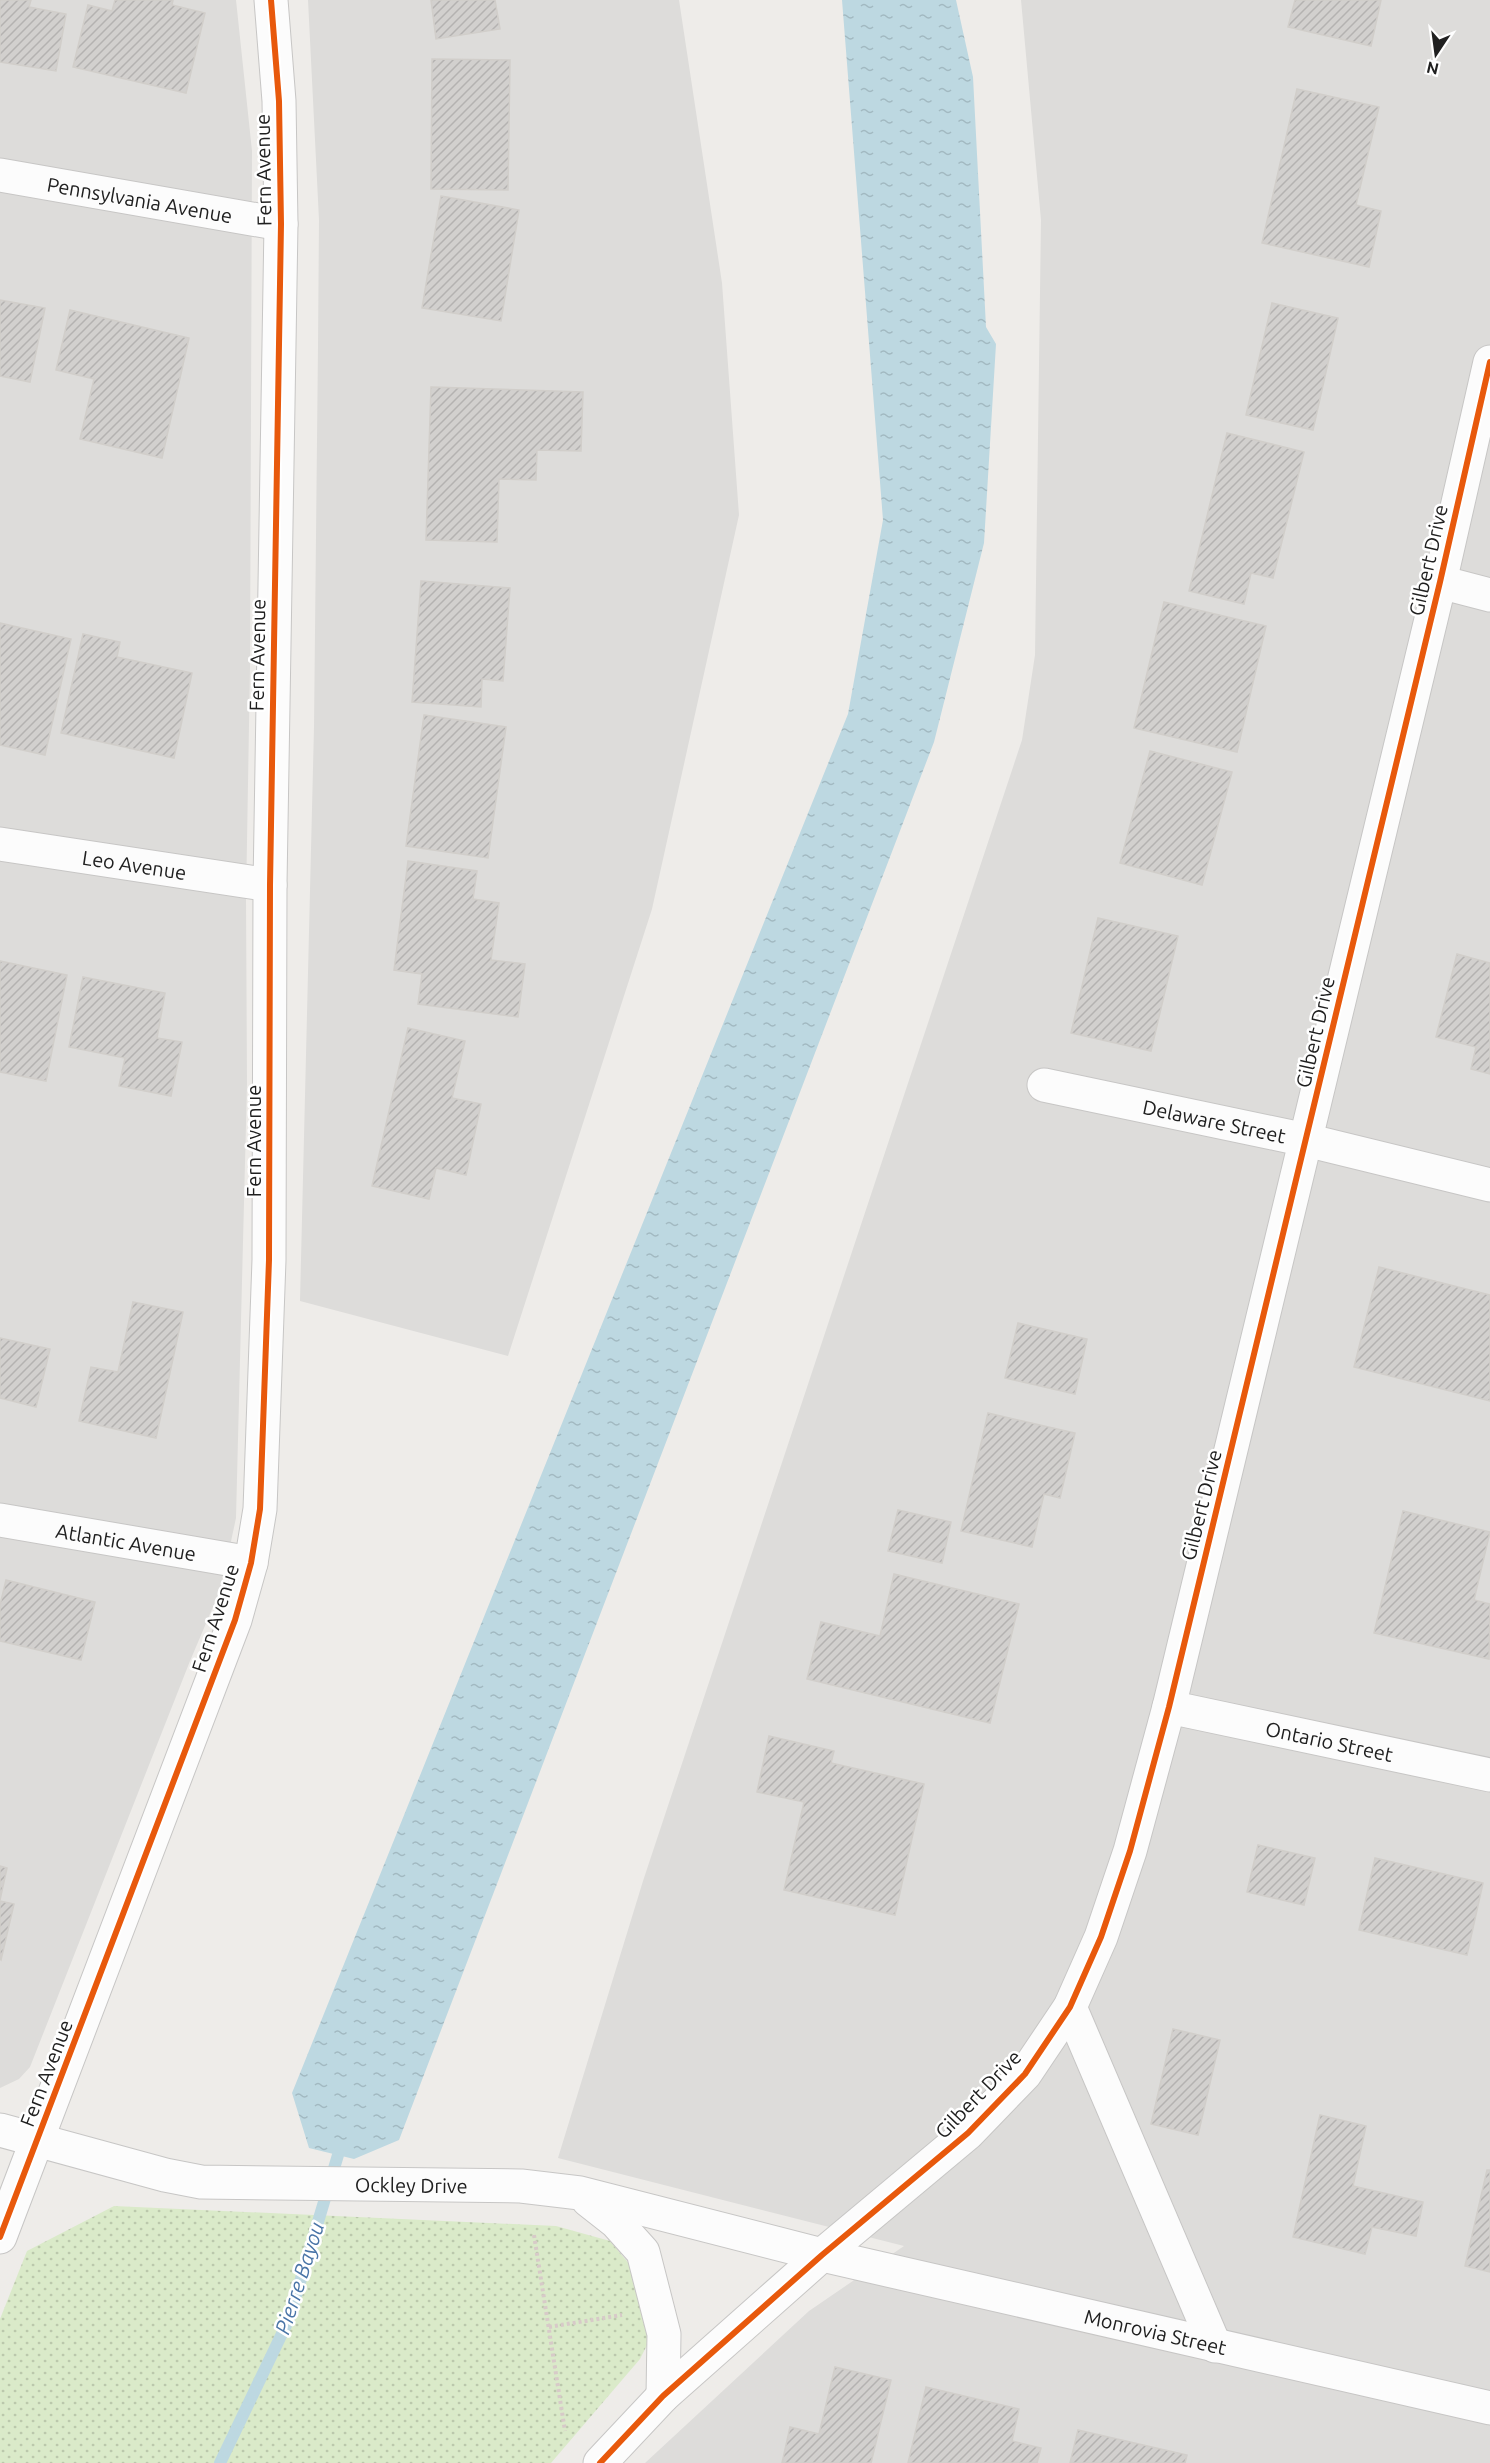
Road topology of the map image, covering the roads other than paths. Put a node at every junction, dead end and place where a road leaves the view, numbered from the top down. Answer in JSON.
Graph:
{"nodes":[{"id":1,"x":271,"y":0,"type":"edge"},
{"id":2,"x":0,"y":175,"type":"edge"},
{"id":3,"x":281,"y":224,"type":"junction"},
{"id":4,"x":1490,"y":362,"type":"edge"},
{"id":5,"x":1440,"y":582,"type":"junction"},
{"id":6,"x":1490,"y":595,"type":"edge"},
{"id":7,"x":0,"y":844,"type":"edge"},
{"id":8,"x":270,"y":885,"type":"junction"},
{"id":9,"x":1044,"y":1085,"type":"dead end"},
{"id":10,"x":1306,"y":1140,"type":"junction"},
{"id":11,"x":1490,"y":1185,"type":"edge"},
{"id":12,"x":0,"y":1520,"type":"edge"},
{"id":13,"x":251,"y":1563,"type":"junction"},
{"id":14,"x":1169,"y":1707,"type":"junction"},
{"id":15,"x":1490,"y":1775,"type":"edge"},
{"id":16,"x":1070,"y":2007,"type":"junction"},
{"id":17,"x":0,"y":2130,"type":"edge"},
{"id":18,"x":38,"y":2142,"type":"junction"},
{"id":19,"x":580,"y":2193,"type":"junction"},
{"id":20,"x":0,"y":2237,"type":"edge"},
{"id":21,"x":822,"y":2255,"type":"junction"},
{"id":22,"x":1215,"y":2346,"type":"junction"},
{"id":23,"x":663,"y":2396,"type":"junction"},
{"id":24,"x":1490,"y":2408,"type":"edge"},
{"id":25,"x":600,"y":2463,"type":"edge"}],
"edges":[{"from":1,"to":3,"type":"street","name":"Fern Avenue"},
{"from":2,"to":3,"type":"street","name":"Pennsylvania Avenue"},
{"from":3,"to":8,"type":"street","name":"Fern Avenue"},
{"from":4,"to":5,"type":"street","name":"Gilbert Drive"},
{"from":5,"to":6,"type":"street"},
{"from":5,"to":10,"type":"street","name":"Gilbert Drive"},
{"from":7,"to":8,"type":"street","name":"Leo Avenue"},
{"from":8,"to":13,"type":"street","name":"Fern Avenue"},
{"from":9,"to":10,"type":"street","name":"Delaware Street"},
{"from":10,"to":11,"type":"street","name":"Delaware Street"},
{"from":10,"to":14,"type":"street","name":"Gilbert Drive"},
{"from":12,"to":13,"type":"street","name":"Atlantic Avenue"},
{"from":13,"to":18,"type":"street","name":"Fern Avenue"},
{"from":14,"to":15,"type":"street","name":"Ontario Street"},
{"from":14,"to":16,"type":"street","name":"Gilbert Drive"},
{"from":16,"to":21,"type":"street","name":"Gilbert Drive"},
{"from":16,"to":22,"type":"street"},
{"from":17,"to":18,"type":"street","name":"Ockley Drive"},
{"from":18,"to":19,"type":"street","name":"Ockley Drive"},
{"from":18,"to":20,"type":"street","name":"Fern Avenue"},
{"from":19,"to":21,"type":"street","name":"Ockley Drive"},
{"from":19,"to":23,"type":"street"},
{"from":21,"to":22,"type":"street","name":"Monrovia Street"},
{"from":21,"to":23,"type":"street","name":"Gilbert Drive"},
{"from":22,"to":24,"type":"street","name":"Monrovia Street"},
{"from":23,"to":25,"type":"street","name":"Gilbert Drive"}]}
